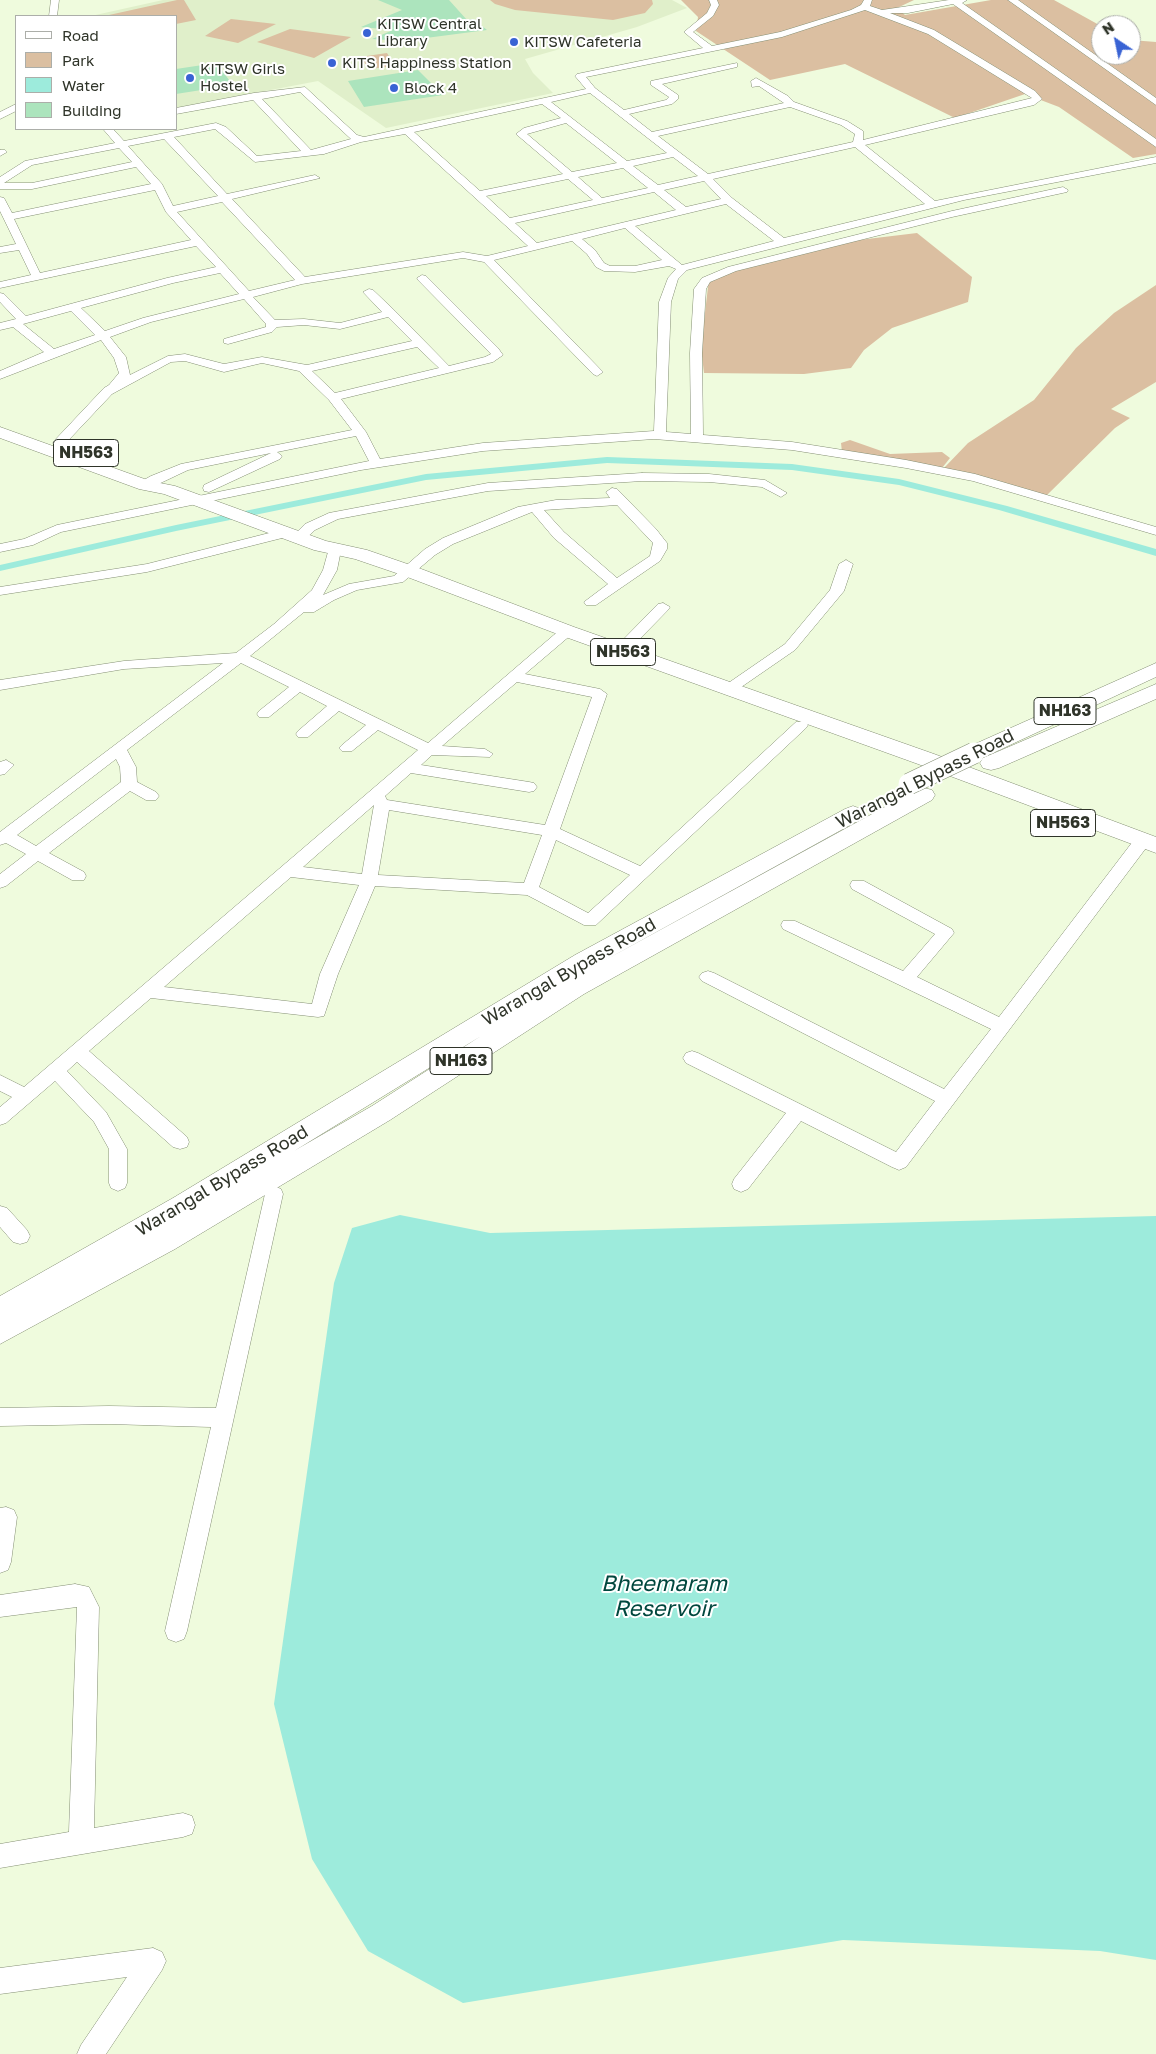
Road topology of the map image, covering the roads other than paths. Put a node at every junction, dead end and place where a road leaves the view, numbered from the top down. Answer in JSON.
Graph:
{"nodes":[{"id":1,"x":55,"y":0,"type":"edge"},
{"id":2,"x":713,"y":0,"type":"edge"},
{"id":3,"x":1012,"y":0,"type":"edge"},
{"id":4,"x":959,"y":1,"type":"edge"},
{"id":5,"x":866,"y":4,"type":"edge"},
{"id":6,"x":875,"y":10,"type":"junction"},
{"id":7,"x":53,"y":15,"type":"edge"},
{"id":8,"x":709,"y":48,"type":"junction"},
{"id":9,"x":734,"y":65,"type":"dead end"},
{"id":10,"x":756,"y":85,"type":"dead end"},
{"id":11,"x":592,"y":90,"type":"junction"},
{"id":12,"x":254,"y":96,"type":"junction"},
{"id":13,"x":543,"y":100,"type":"junction"},
{"id":14,"x":1156,"y":102,"type":"edge"},
{"id":15,"x":791,"y":104,"type":"junction"},
{"id":16,"x":15,"y":108,"type":"edge"},
{"id":17,"x":178,"y":111,"type":"edge"},
{"id":18,"x":622,"y":113,"type":"junction"},
{"id":19,"x":0,"y":116,"type":"edge"},
{"id":20,"x":566,"y":120,"type":"junction"},
{"id":21,"x":109,"y":130,"type":"edge"},
{"id":22,"x":407,"y":130,"type":"junction"},
{"id":23,"x":166,"y":135,"type":"junction"},
{"id":24,"x":651,"y":135,"type":"junction"},
{"id":25,"x":359,"y":140,"type":"junction"},
{"id":26,"x":121,"y":144,"type":"junction"},
{"id":27,"x":857,"y":144,"type":"junction"},
{"id":28,"x":1156,"y":144,"type":"edge"},
{"id":29,"x":309,"y":153,"type":"junction"},
{"id":30,"x":676,"y":154,"type":"junction"},
{"id":31,"x":1156,"y":160,"type":"edge"},
{"id":32,"x":138,"y":164,"type":"junction"},
{"id":33,"x":624,"y":165,"type":"junction"},
{"id":34,"x":1156,"y":170,"type":"edge"},
{"id":35,"x":569,"y":175,"type":"junction"},
{"id":36,"x":706,"y":177,"type":"junction"},
{"id":37,"x":315,"y":178,"type":"dead end"},
{"id":38,"x":0,"y":181,"type":"edge"},
{"id":39,"x":0,"y":186,"type":"edge"},
{"id":40,"x":158,"y":186,"type":"junction"},
{"id":41,"x":654,"y":189,"type":"junction"},
{"id":42,"x":477,"y":195,"type":"junction"},
{"id":43,"x":225,"y":196,"type":"junction"},
{"id":44,"x":0,"y":200,"type":"edge"},
{"id":45,"x":728,"y":200,"type":"junction"},
{"id":46,"x":600,"y":201,"type":"junction"},
{"id":47,"x":933,"y":205,"type":"junction"},
{"id":48,"x":170,"y":210,"type":"junction"},
{"id":49,"x":684,"y":211,"type":"junction"},
{"id":50,"x":4,"y":214,"type":"edge"},
{"id":51,"x":507,"y":222,"type":"junction"},
{"id":52,"x":628,"y":225,"type":"junction"},
{"id":53,"x":574,"y":238,"type":"junction"},
{"id":54,"x":198,"y":242,"type":"junction"},
{"id":55,"x":782,"y":242,"type":"junction"},
{"id":56,"x":22,"y":246,"type":"junction"},
{"id":57,"x":535,"y":247,"type":"junction"},
{"id":58,"x":0,"y":250,"type":"edge"},
{"id":59,"x":487,"y":259,"type":"junction"},
{"id":60,"x":670,"y":262,"type":"junction"},
{"id":61,"x":683,"y":268,"type":"junction"},
{"id":62,"x":224,"y":269,"type":"junction"},
{"id":63,"x":37,"y":277,"type":"junction"},
{"id":64,"x":422,"y":278,"type":"dead end"},
{"id":65,"x":302,"y":281,"type":"junction"},
{"id":66,"x":0,"y":285,"type":"edge"},
{"id":67,"x":369,"y":292,"type":"dead end"},
{"id":68,"x":244,"y":295,"type":"junction"},
{"id":69,"x":0,"y":296,"type":"edge"},
{"id":70,"x":73,"y":307,"type":"junction"},
{"id":71,"x":391,"y":314,"type":"junction"},
{"id":72,"x":19,"y":322,"type":"junction"},
{"id":73,"x":272,"y":324,"type":"junction"},
{"id":74,"x":0,"y":327,"type":"edge"},
{"id":75,"x":104,"y":337,"type":"junction"},
{"id":76,"x":228,"y":341,"type":"dead end"},
{"id":77,"x":418,"y":343,"type":"junction"},
{"id":78,"x":52,"y":353,"type":"junction"},
{"id":79,"x":445,"y":368,"type":"junction"},
{"id":80,"x":307,"y":369,"type":"junction"},
{"id":81,"x":597,"y":372,"type":"dead end"},
{"id":82,"x":0,"y":375,"type":"edge"},
{"id":83,"x":115,"y":386,"type":"junction"},
{"id":84,"x":333,"y":397,"type":"junction"},
{"id":85,"x":0,"y":422,"type":"edge"},
{"id":86,"x":0,"y":432,"type":"edge"},
{"id":87,"x":360,"y":432,"type":"junction"},
{"id":88,"x":660,"y":436,"type":"junction"},
{"id":89,"x":697,"y":438,"type":"junction"},
{"id":90,"x":59,"y":443,"type":"junction"},
{"id":91,"x":299,"y":444,"type":"junction"},
{"id":92,"x":376,"y":463,"type":"junction"},
{"id":93,"x":601,"y":479,"type":"junction"},
{"id":94,"x":156,"y":485,"type":"junction"},
{"id":95,"x":511,"y":485,"type":"junction"},
{"id":96,"x":781,"y":493,"type":"dead end"},
{"id":97,"x":192,"y":499,"type":"junction"},
{"id":98,"x":619,"y":501,"type":"junction"},
{"id":99,"x":533,"y":508,"type":"junction"},
{"id":100,"x":1156,"y":531,"type":"edge"},
{"id":101,"x":285,"y":532,"type":"junction"},
{"id":102,"x":0,"y":548,"type":"edge"},
{"id":103,"x":327,"y":550,"type":"junction"},
{"id":104,"x":846,"y":564,"type":"dead end"},
{"id":105,"x":404,"y":575,"type":"junction"},
{"id":106,"x":618,"y":585,"type":"junction"},
{"id":107,"x":0,"y":591,"type":"edge"},
{"id":108,"x":591,"y":602,"type":"dead end"},
{"id":109,"x":663,"y":607,"type":"dead end"},
{"id":110,"x":279,"y":627,"type":"junction"},
{"id":111,"x":563,"y":634,"type":"junction"},
{"id":112,"x":620,"y":650,"type":"junction"},
{"id":113,"x":240,"y":657,"type":"junction"},
{"id":114,"x":1156,"y":668,"type":"edge"},
{"id":115,"x":516,"y":677,"type":"junction"},
{"id":116,"x":0,"y":685,"type":"edge"},
{"id":117,"x":298,"y":687,"type":"junction"},
{"id":118,"x":730,"y":689,"type":"junction"},
{"id":119,"x":1156,"y":691,"type":"edge"},
{"id":120,"x":337,"y":706,"type":"junction"},
{"id":121,"x":264,"y":714,"type":"dead end"},
{"id":122,"x":376,"y":724,"type":"junction"},
{"id":123,"x":801,"y":725,"type":"junction"},
{"id":124,"x":303,"y":734,"type":"dead end"},
{"id":125,"x":347,"y":748,"type":"dead end"},
{"id":126,"x":120,"y":749,"type":"junction"},
{"id":127,"x":430,"y":750,"type":"junction"},
{"id":128,"x":485,"y":754,"type":"dead end"},
{"id":129,"x":977,"y":760,"type":"junction"},
{"id":130,"x":409,"y":768,"type":"junction"},
{"id":131,"x":129,"y":784,"type":"junction"},
{"id":132,"x":529,"y":787,"type":"dead end"},
{"id":133,"x":916,"y":789,"type":"junction"},
{"id":134,"x":151,"y":796,"type":"dead end"},
{"id":135,"x":380,"y":800,"type":"junction"},
{"id":136,"x":550,"y":831,"type":"junction"},
{"id":137,"x":3,"y":838,"type":"edge"},
{"id":138,"x":1148,"y":847,"type":"edge"},
{"id":139,"x":36,"y":854,"type":"junction"},
{"id":140,"x":288,"y":871,"type":"junction"},
{"id":141,"x":641,"y":873,"type":"junction"},
{"id":142,"x":78,"y":876,"type":"dead end"},
{"id":143,"x":369,"y":880,"type":"junction"},
{"id":144,"x":0,"y":882,"type":"edge"},
{"id":145,"x":858,"y":885,"type":"dead end"},
{"id":146,"x":530,"y":889,"type":"junction"},
{"id":147,"x":790,"y":925,"type":"dead end"},
{"id":148,"x":708,"y":977,"type":"dead end"},
{"id":149,"x":905,"y":980,"type":"junction"},
{"id":150,"x":147,"y":991,"type":"junction"},
{"id":151,"x":1001,"y":1026,"type":"junction"},
{"id":152,"x":77,"y":1051,"type":"junction"},
{"id":153,"x":692,"y":1058,"type":"dead end"},
{"id":154,"x":55,"y":1070,"type":"junction"},
{"id":155,"x":0,"y":1082,"type":"edge"},
{"id":156,"x":25,"y":1096,"type":"junction"},
{"id":157,"x":947,"y":1099,"type":"junction"},
{"id":158,"x":798,"y":1111,"type":"junction"},
{"id":159,"x":0,"y":1118,"type":"edge"},
{"id":160,"x":180,"y":1142,"type":"dead end"},
{"id":161,"x":118,"y":1183,"type":"dead end"},
{"id":162,"x":741,"y":1184,"type":"dead end"},
{"id":163,"x":274,"y":1194,"type":"dead end"},
{"id":164,"x":0,"y":1214,"type":"edge"},
{"id":165,"x":20,"y":1236,"type":"dead end"},
{"id":166,"x":0,"y":1310,"type":"edge"},
{"id":167,"x":0,"y":1331,"type":"edge"},
{"id":168,"x":0,"y":1417,"type":"edge"},
{"id":169,"x":223,"y":1418,"type":"junction"},
{"id":170,"x":0,"y":1518,"type":"edge"},
{"id":171,"x":0,"y":1562,"type":"edge"},
{"id":172,"x":0,"y":1606,"type":"edge"},
{"id":173,"x":176,"y":1631,"type":"dead end"},
{"id":174,"x":183,"y":1825,"type":"dead end"},
{"id":175,"x":81,"y":1842,"type":"junction"},
{"id":176,"x":0,"y":1856,"type":"edge"},
{"id":177,"x":0,"y":1980,"type":"edge"},
{"id":178,"x":90,"y":2054,"type":"edge"}],
"edges":[{"from":1,"to":7,"type":"street"},
{"from":2,"to":8,"type":"street"},
{"from":3,"to":14,"type":"street"},
{"from":4,"to":6,"type":"street"},
{"from":4,"to":28,"type":"street"},
{"from":5,"to":6,"type":"street"},
{"from":5,"to":8,"type":"street"},
{"from":6,"to":27,"type":"street"},
{"from":8,"to":11,"type":"street"},
{"from":9,"to":18,"type":"street"},
{"from":10,"to":15,"type":"street"},
{"from":11,"to":13,"type":"street"},
{"from":11,"to":18,"type":"street"},
{"from":12,"to":17,"type":"street"},
{"from":12,"to":25,"type":"street"},
{"from":12,"to":29,"type":"street"},
{"from":13,"to":20,"type":"street"},
{"from":13,"to":22,"type":"street"},
{"from":15,"to":24,"type":"street"},
{"from":15,"to":27,"type":"street"},
{"from":16,"to":19,"type":"street"},
{"from":18,"to":24,"type":"street"},
{"from":20,"to":33,"type":"street"},
{"from":20,"to":35,"type":"street"},
{"from":21,"to":26,"type":"street"},
{"from":22,"to":25,"type":"street"},
{"from":22,"to":42,"type":"street"},
{"from":23,"to":26,"type":"street"},
{"from":23,"to":29,"type":"street"},
{"from":23,"to":43,"type":"street"},
{"from":24,"to":30,"type":"street"},
{"from":25,"to":29,"type":"street"},
{"from":26,"to":32,"type":"street"},
{"from":26,"to":38,"type":"street"},
{"from":27,"to":36,"type":"street"},
{"from":27,"to":47,"type":"street"},
{"from":30,"to":33,"type":"street"},
{"from":30,"to":36,"type":"street"},
{"from":31,"to":47,"type":"street"},
{"from":32,"to":39,"type":"street"},
{"from":32,"to":40,"type":"street"},
{"from":33,"to":35,"type":"street"},
{"from":33,"to":41,"type":"street"},
{"from":34,"to":89,"type":"street"},
{"from":35,"to":42,"type":"street"},
{"from":35,"to":46,"type":"street"},
{"from":36,"to":41,"type":"street"},
{"from":36,"to":45,"type":"street"},
{"from":37,"to":43,"type":"street"},
{"from":40,"to":48,"type":"street"},
{"from":40,"to":50,"type":"street"},
{"from":41,"to":46,"type":"street"},
{"from":41,"to":49,"type":"street"},
{"from":42,"to":51,"type":"street"},
{"from":43,"to":48,"type":"street"},
{"from":43,"to":65,"type":"street"},
{"from":44,"to":50,"type":"street"},
{"from":45,"to":49,"type":"street"},
{"from":45,"to":55,"type":"street"},
{"from":46,"to":51,"type":"street"},
{"from":47,"to":55,"type":"street"},
{"from":48,"to":54,"type":"street"},
{"from":49,"to":52,"type":"street"},
{"from":50,"to":56,"type":"street"},
{"from":51,"to":57,"type":"street"},
{"from":52,"to":53,"type":"street"},
{"from":52,"to":60,"type":"street"},
{"from":53,"to":57,"type":"street"},
{"from":53,"to":60,"type":"street"},
{"from":54,"to":62,"type":"street"},
{"from":54,"to":63,"type":"street"},
{"from":55,"to":61,"type":"street"},
{"from":56,"to":58,"type":"street"},
{"from":56,"to":63,"type":"street"},
{"from":57,"to":59,"type":"street"},
{"from":59,"to":65,"type":"street"},
{"from":59,"to":81,"type":"street"},
{"from":60,"to":61,"type":"street"},
{"from":61,"to":88,"type":"street"},
{"from":62,"to":68,"type":"street"},
{"from":62,"to":70,"type":"street"},
{"from":63,"to":66,"type":"street"},
{"from":64,"to":79,"type":"street"},
{"from":65,"to":68,"type":"street"},
{"from":67,"to":71,"type":"street"},
{"from":68,"to":73,"type":"street"},
{"from":68,"to":75,"type":"street"},
{"from":69,"to":72,"type":"street"},
{"from":70,"to":72,"type":"street"},
{"from":70,"to":75,"type":"street"},
{"from":71,"to":73,"type":"street"},
{"from":71,"to":77,"type":"street"},
{"from":72,"to":74,"type":"street"},
{"from":72,"to":78,"type":"street"},
{"from":73,"to":76,"type":"street"},
{"from":75,"to":78,"type":"street"},
{"from":75,"to":83,"type":"street"},
{"from":77,"to":79,"type":"street"},
{"from":77,"to":80,"type":"street"},
{"from":78,"to":82,"type":"street"},
{"from":79,"to":84,"type":"street"},
{"from":80,"to":83,"type":"street"},
{"from":80,"to":84,"type":"street"},
{"from":83,"to":90,"type":"street"},
{"from":84,"to":87,"type":"street"},
{"from":85,"to":90,"type":"highway","number":"NH563"},
{"from":86,"to":94,"type":"highway","number":"NH563"},
{"from":87,"to":91,"type":"street"},
{"from":87,"to":92,"type":"street"},
{"from":88,"to":89,"type":"street"},
{"from":88,"to":92,"type":"street"},
{"from":89,"to":100,"type":"street"},
{"from":90,"to":94,"type":"highway","number":"NH563"},
{"from":91,"to":94,"type":"street"},
{"from":91,"to":97,"type":"street"},
{"from":92,"to":97,"type":"street"},
{"from":93,"to":95,"type":"street"},
{"from":93,"to":96,"type":"street"},
{"from":93,"to":98,"type":"street"},
{"from":94,"to":97,"type":"highway","number":"NH563"},
{"from":95,"to":99,"type":"street"},
{"from":95,"to":101,"type":"street"},
{"from":97,"to":101,"type":"highway","number":"NH563"},
{"from":97,"to":102,"type":"street"},
{"from":98,"to":99,"type":"street"},
{"from":98,"to":106,"type":"street"},
{"from":99,"to":105,"type":"street"},
{"from":99,"to":106,"type":"street"},
{"from":101,"to":103,"type":"highway","number":"NH563"},
{"from":101,"to":107,"type":"street"},
{"from":103,"to":105,"type":"highway","number":"NH563"},
{"from":103,"to":110,"type":"street"},
{"from":104,"to":118,"type":"street"},
{"from":105,"to":110,"type":"street"},
{"from":105,"to":111,"type":"highway","number":"NH563"},
{"from":106,"to":108,"type":"street"},
{"from":109,"to":112,"type":"street"},
{"from":110,"to":113,"type":"street"},
{"from":111,"to":112,"type":"highway","number":"NH563"},
{"from":111,"to":115,"type":"street"},
{"from":111,"to":123,"type":"highway","number":"NH563"},
{"from":112,"to":118,"type":"highway","number":"NH563"},
{"from":113,"to":116,"type":"street"},
{"from":113,"to":117,"type":"street"},
{"from":113,"to":126,"type":"street"},
{"from":114,"to":129,"type":"highway","name":"Warangal Bypass Road","number":"NH163"},
{"from":115,"to":127,"type":"street"},
{"from":115,"to":136,"type":"street"},
{"from":117,"to":120,"type":"street"},
{"from":117,"to":121,"type":"street"},
{"from":118,"to":138,"type":"highway","number":"NH563"},
{"from":119,"to":129,"type":"highway","name":"Warangal Bypass Road","number":"NH163"},
{"from":120,"to":122,"type":"street"},
{"from":120,"to":124,"type":"street"},
{"from":122,"to":125,"type":"street"},
{"from":122,"to":127,"type":"street"},
{"from":123,"to":138,"type":"highway","number":"NH563"},
{"from":123,"to":141,"type":"street"},
{"from":126,"to":131,"type":"street"},
{"from":126,"to":137,"type":"street"},
{"from":127,"to":128,"type":"street"},
{"from":127,"to":130,"type":"street"},
{"from":129,"to":133,"type":"highway","name":"Warangal Bypass Road","number":"NH163"},
{"from":130,"to":132,"type":"street"},
{"from":130,"to":135,"type":"street"},
{"from":131,"to":134,"type":"street"},
{"from":131,"to":139,"type":"street"},
{"from":133,"to":166,"type":"highway","name":"Warangal Bypass Road","number":"NH163"},
{"from":133,"to":167,"type":"highway","name":"Warangal Bypass Road","number":"NH163"},
{"from":135,"to":136,"type":"street"},
{"from":135,"to":140,"type":"street"},
{"from":135,"to":143,"type":"street"},
{"from":136,"to":141,"type":"street"},
{"from":136,"to":146,"type":"street"},
{"from":137,"to":139,"type":"street"},
{"from":138,"to":151,"type":"street"},
{"from":139,"to":142,"type":"street"},
{"from":139,"to":144,"type":"street"},
{"from":140,"to":143,"type":"street"},
{"from":140,"to":150,"type":"street"},
{"from":141,"to":146,"type":"street"},
{"from":143,"to":146,"type":"street"},
{"from":143,"to":150,"type":"street"},
{"from":145,"to":149,"type":"street"},
{"from":147,"to":149,"type":"street"},
{"from":148,"to":157,"type":"street"},
{"from":149,"to":151,"type":"street"},
{"from":150,"to":152,"type":"street"},
{"from":151,"to":157,"type":"street"},
{"from":152,"to":154,"type":"street"},
{"from":152,"to":160,"type":"street"},
{"from":153,"to":158,"type":"street"},
{"from":154,"to":156,"type":"street"},
{"from":154,"to":161,"type":"street"},
{"from":155,"to":156,"type":"street"},
{"from":156,"to":159,"type":"street"},
{"from":157,"to":158,"type":"street"},
{"from":158,"to":162,"type":"street"},
{"from":163,"to":169,"type":"street"},
{"from":164,"to":165,"type":"street"},
{"from":168,"to":169,"type":"street"},
{"from":169,"to":173,"type":"street"},
{"from":170,"to":171,"type":"street"},
{"from":172,"to":175,"type":"street"},
{"from":174,"to":175,"type":"street"},
{"from":175,"to":176,"type":"street"},
{"from":177,"to":178,"type":"street"}]}
